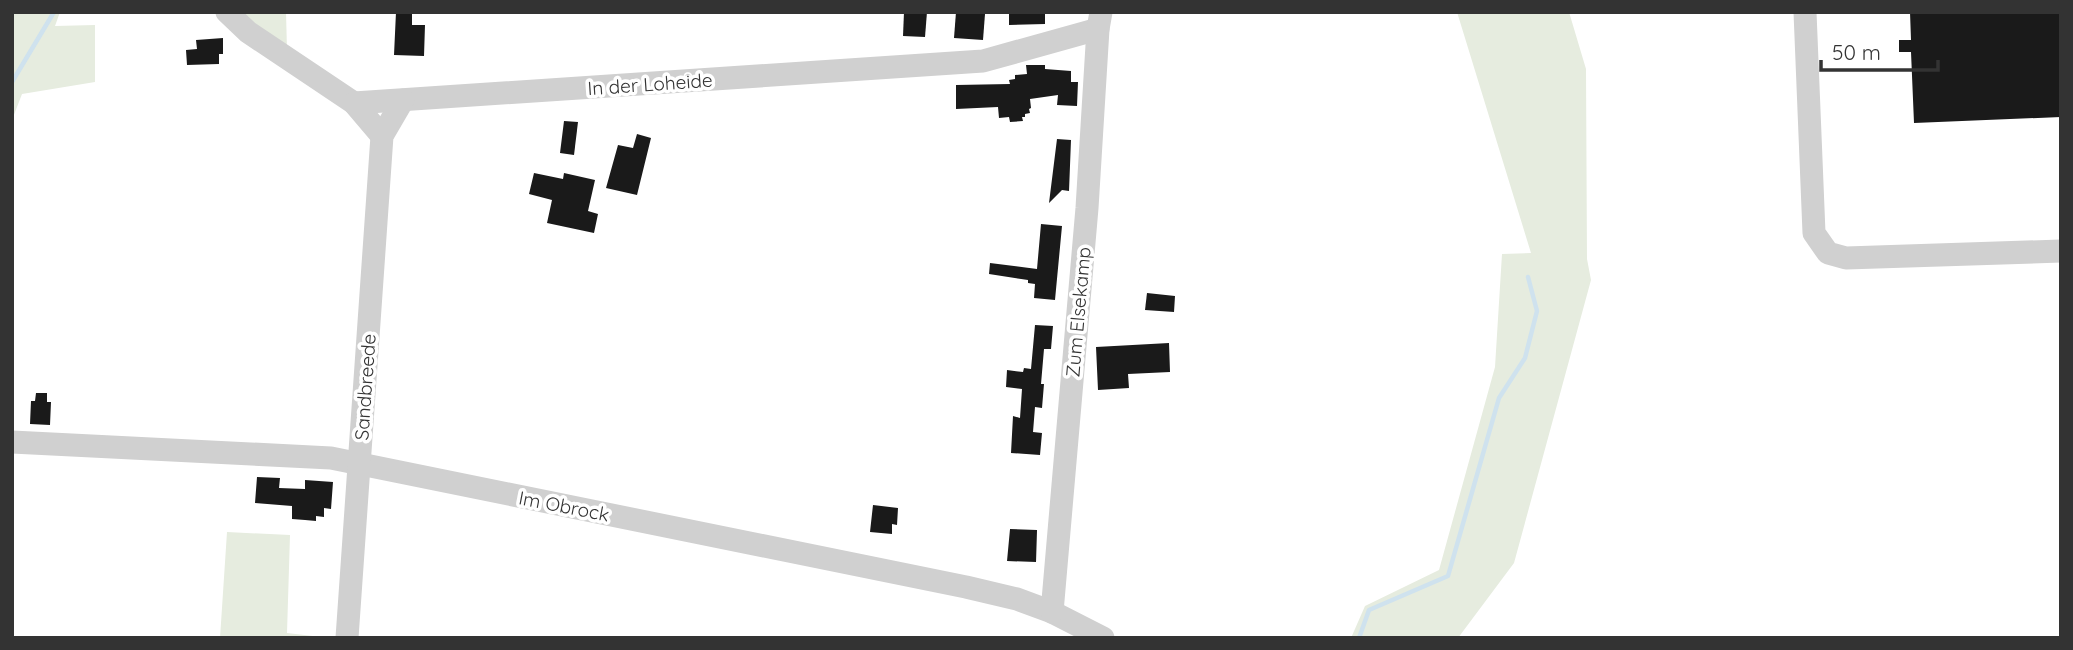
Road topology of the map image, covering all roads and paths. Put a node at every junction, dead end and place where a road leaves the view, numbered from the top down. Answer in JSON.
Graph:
{"nodes":[{"id":1,"x":227,"y":12,"type":"edge"},
{"id":2,"x":1805,"y":12,"type":"edge"},
{"id":3,"x":1099,"y":21,"type":"edge"},
{"id":4,"x":403,"y":100,"type":"junction"},
{"id":5,"x":354,"y":103,"type":"junction"},
{"id":6,"x":383,"y":136,"type":"junction"},
{"id":7,"x":2061,"y":251,"type":"edge"},
{"id":8,"x":12,"y":442,"type":"edge"},
{"id":9,"x":359,"y":464,"type":"junction"},
{"id":10,"x":1052,"y":612,"type":"junction"},
{"id":11,"x":347,"y":638,"type":"edge"},
{"id":12,"x":1103,"y":638,"type":"edge"}],
"edges":[{"from":1,"to":5,"type":"street"},
{"from":2,"to":7,"type":"street"},
{"from":3,"to":4,"type":"street","name":"In der Loheide"},
{"from":3,"to":10,"type":"street","name":"Zum Elsekamp"},
{"from":4,"to":5,"type":"street","name":"In der Loheide"},
{"from":4,"to":6,"type":"street","name":"Sandbreede"},
{"from":5,"to":6,"type":"street"},
{"from":6,"to":9,"type":"street","name":"Sandbreede"},
{"from":8,"to":9,"type":"street","name":"Im Obrock"},
{"from":9,"to":10,"type":"street","name":"Im Obrock"},
{"from":9,"to":11,"type":"street","name":"Sandbreede"},
{"from":10,"to":12,"type":"street","name":"Im Obrock"}]}
